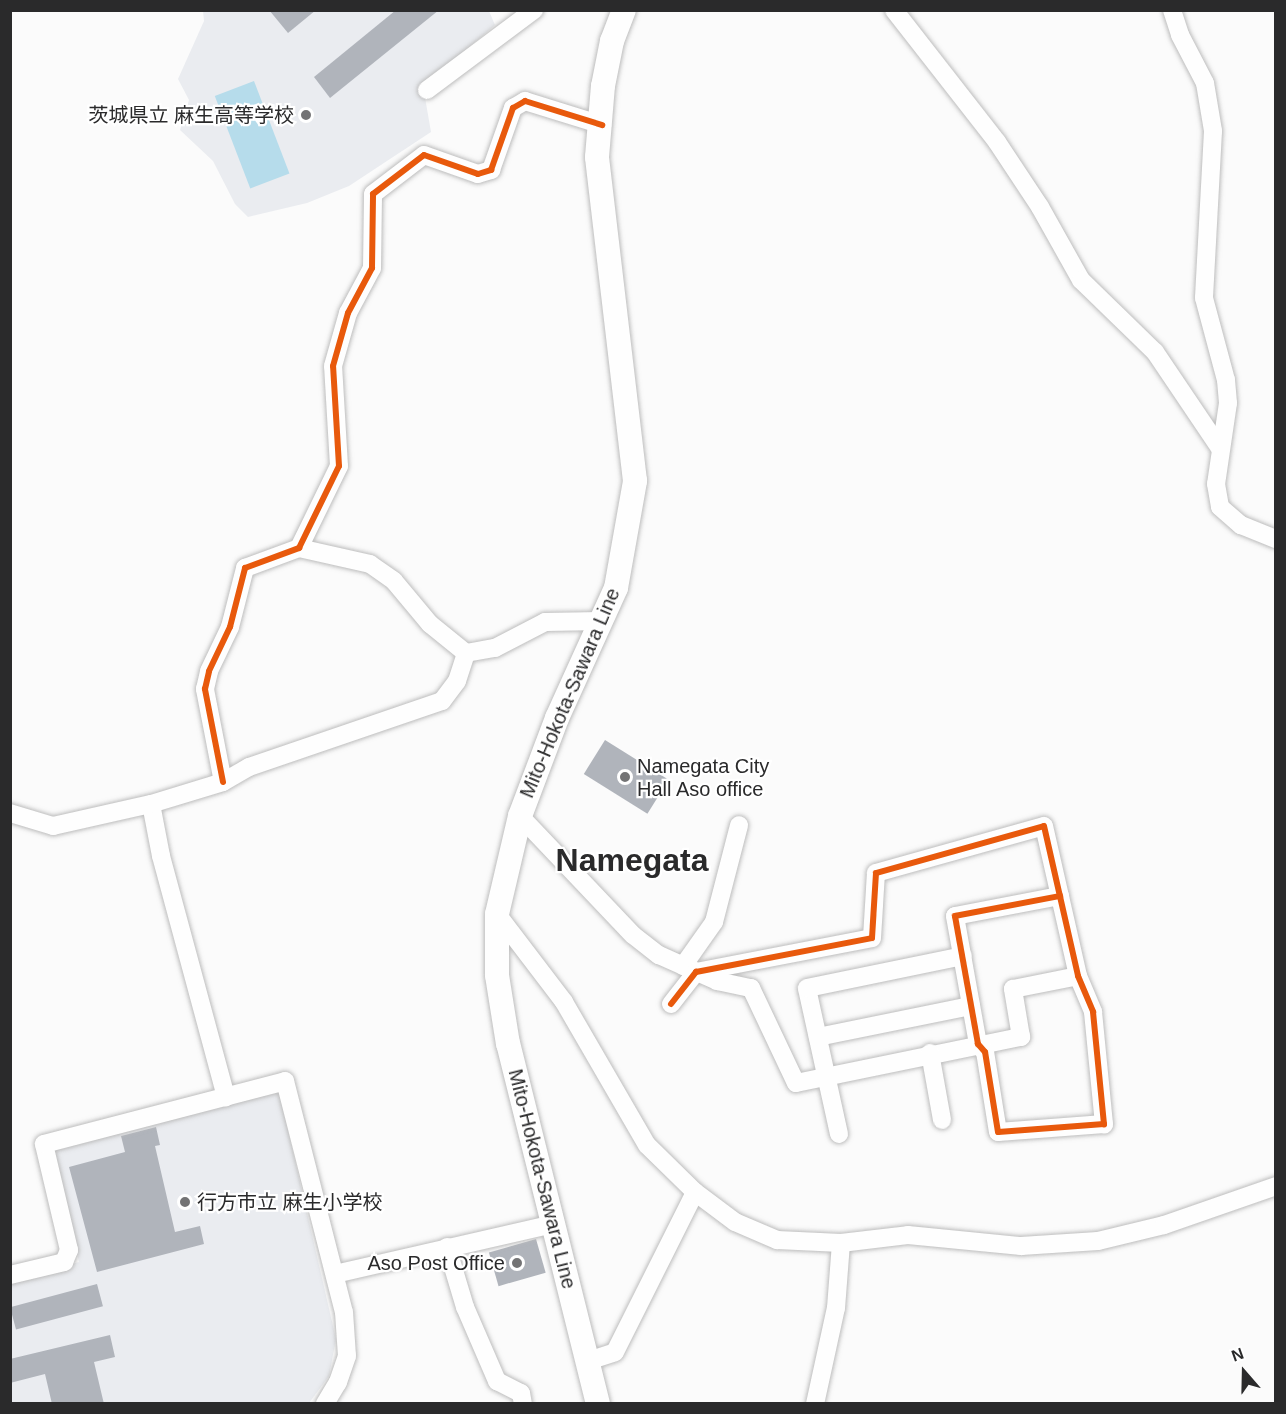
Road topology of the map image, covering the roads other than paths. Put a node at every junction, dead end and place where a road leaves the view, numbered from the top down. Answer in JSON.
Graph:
{"nodes":[{"id":1,"x":534,"y":10,"type":"edge"},
{"id":2,"x":624,"y":10,"type":"edge"},
{"id":3,"x":894,"y":10,"type":"edge"},
{"id":4,"x":1172,"y":10,"type":"edge"},
{"id":5,"x":427,"y":90,"type":"dead end"},
{"id":6,"x":602,"y":125,"type":"junction"},
{"id":7,"x":1219,"y":447,"type":"junction"},
{"id":8,"x":1275,"y":539,"type":"edge"},
{"id":9,"x":299,"y":548,"type":"junction"},
{"id":10,"x":601,"y":621,"type":"junction"},
{"id":11,"x":466,"y":653,"type":"junction"},
{"id":12,"x":223,"y":782,"type":"junction"},
{"id":13,"x":151,"y":804,"type":"junction"},
{"id":14,"x":10,"y":813,"type":"edge"},
{"id":15,"x":520,"y":816,"type":"junction"},
{"id":16,"x":739,"y":825,"type":"dead end"},
{"id":17,"x":1060,"y":896,"type":"junction"},
{"id":18,"x":497,"y":914,"type":"junction"},
{"id":19,"x":963,"y":956,"type":"junction"},
{"id":20,"x":690,"y":969,"type":"junction"},
{"id":21,"x":1078,"y":976,"type":"junction"},
{"id":22,"x":671,"y":1004,"type":"dead end"},
{"id":23,"x":971,"y":1006,"type":"junction"},
{"id":24,"x":818,"y":1037,"type":"junction"},
{"id":25,"x":978,"y":1044,"type":"junction"},
{"id":26,"x":930,"y":1053,"type":"junction"},
{"id":27,"x":826,"y":1075,"type":"junction"},
{"id":28,"x":226,"y":1097,"type":"junction"},
{"id":29,"x":942,"y":1120,"type":"dead end"},
{"id":30,"x":839,"y":1134,"type":"dead end"},
{"id":31,"x":1275,"y":1186,"type":"edge"},
{"id":32,"x":695,"y":1192,"type":"junction"},
{"id":33,"x":554,"y":1224,"type":"junction"},
{"id":34,"x":841,"y":1243,"type":"junction"},
{"id":35,"x":447,"y":1247,"type":"junction"},
{"id":36,"x":335,"y":1274,"type":"junction"},
{"id":37,"x":10,"y":1275,"type":"edge"},
{"id":38,"x":588,"y":1361,"type":"junction"},
{"id":39,"x":325,"y":1404,"type":"edge"},
{"id":40,"x":523,"y":1404,"type":"edge"},
{"id":41,"x":598,"y":1404,"type":"edge"},
{"id":42,"x":815,"y":1404,"type":"edge"}],
"edges":[{"from":1,"to":5,"type":"street"},
{"from":2,"to":6,"type":"main road","name":"Mito-Hokota-Sawara Line"},
{"from":3,"to":7,"type":"street"},
{"from":4,"to":7,"type":"street"},
{"from":6,"to":9,"type":"street"},
{"from":6,"to":10,"type":"main road","name":"Mito-Hokota-Sawara Line"},
{"from":7,"to":8,"type":"street"},
{"from":9,"to":11,"type":"street"},
{"from":9,"to":12,"type":"street"},
{"from":10,"to":11,"type":"street"},
{"from":10,"to":15,"type":"main road","name":"Mito-Hokota-Sawara Line"},
{"from":11,"to":12,"type":"street"},
{"from":12,"to":13,"type":"street"},
{"from":13,"to":14,"type":"street"},
{"from":13,"to":28,"type":"street"},
{"from":15,"to":18,"type":"main road","name":"Mito-Hokota-Sawara Line"},
{"from":15,"to":20,"type":"street"},
{"from":16,"to":20,"type":"street"},
{"from":17,"to":19,"type":"street"},
{"from":17,"to":20,"type":"street"},
{"from":17,"to":21,"type":"street"},
{"from":18,"to":32,"type":"street"},
{"from":18,"to":33,"type":"main road","name":"Mito-Hokota-Sawara Line"},
{"from":19,"to":23,"type":"street"},
{"from":19,"to":24,"type":"street"},
{"from":20,"to":22,"type":"street"},
{"from":20,"to":27,"type":"street"},
{"from":21,"to":25,"type":"street"},
{"from":21,"to":25,"type":"street"},
{"from":23,"to":24,"type":"street"},
{"from":23,"to":25,"type":"street"},
{"from":24,"to":27,"type":"street"},
{"from":25,"to":26,"type":"street"},
{"from":26,"to":27,"type":"street"},
{"from":26,"to":29,"type":"street"},
{"from":27,"to":30,"type":"street"},
{"from":28,"to":36,"type":"street"},
{"from":28,"to":37,"type":"street"},
{"from":31,"to":34,"type":"street"},
{"from":32,"to":34,"type":"street"},
{"from":32,"to":38,"type":"street"},
{"from":33,"to":35,"type":"street"},
{"from":33,"to":38,"type":"main road","name":"Mito-Hokota-Sawara Line"},
{"from":34,"to":42,"type":"street"},
{"from":35,"to":36,"type":"street"},
{"from":35,"to":40,"type":"street"},
{"from":36,"to":39,"type":"street"},
{"from":38,"to":41,"type":"main road","name":"Mito-Hokota-Sawara Line"}]}
